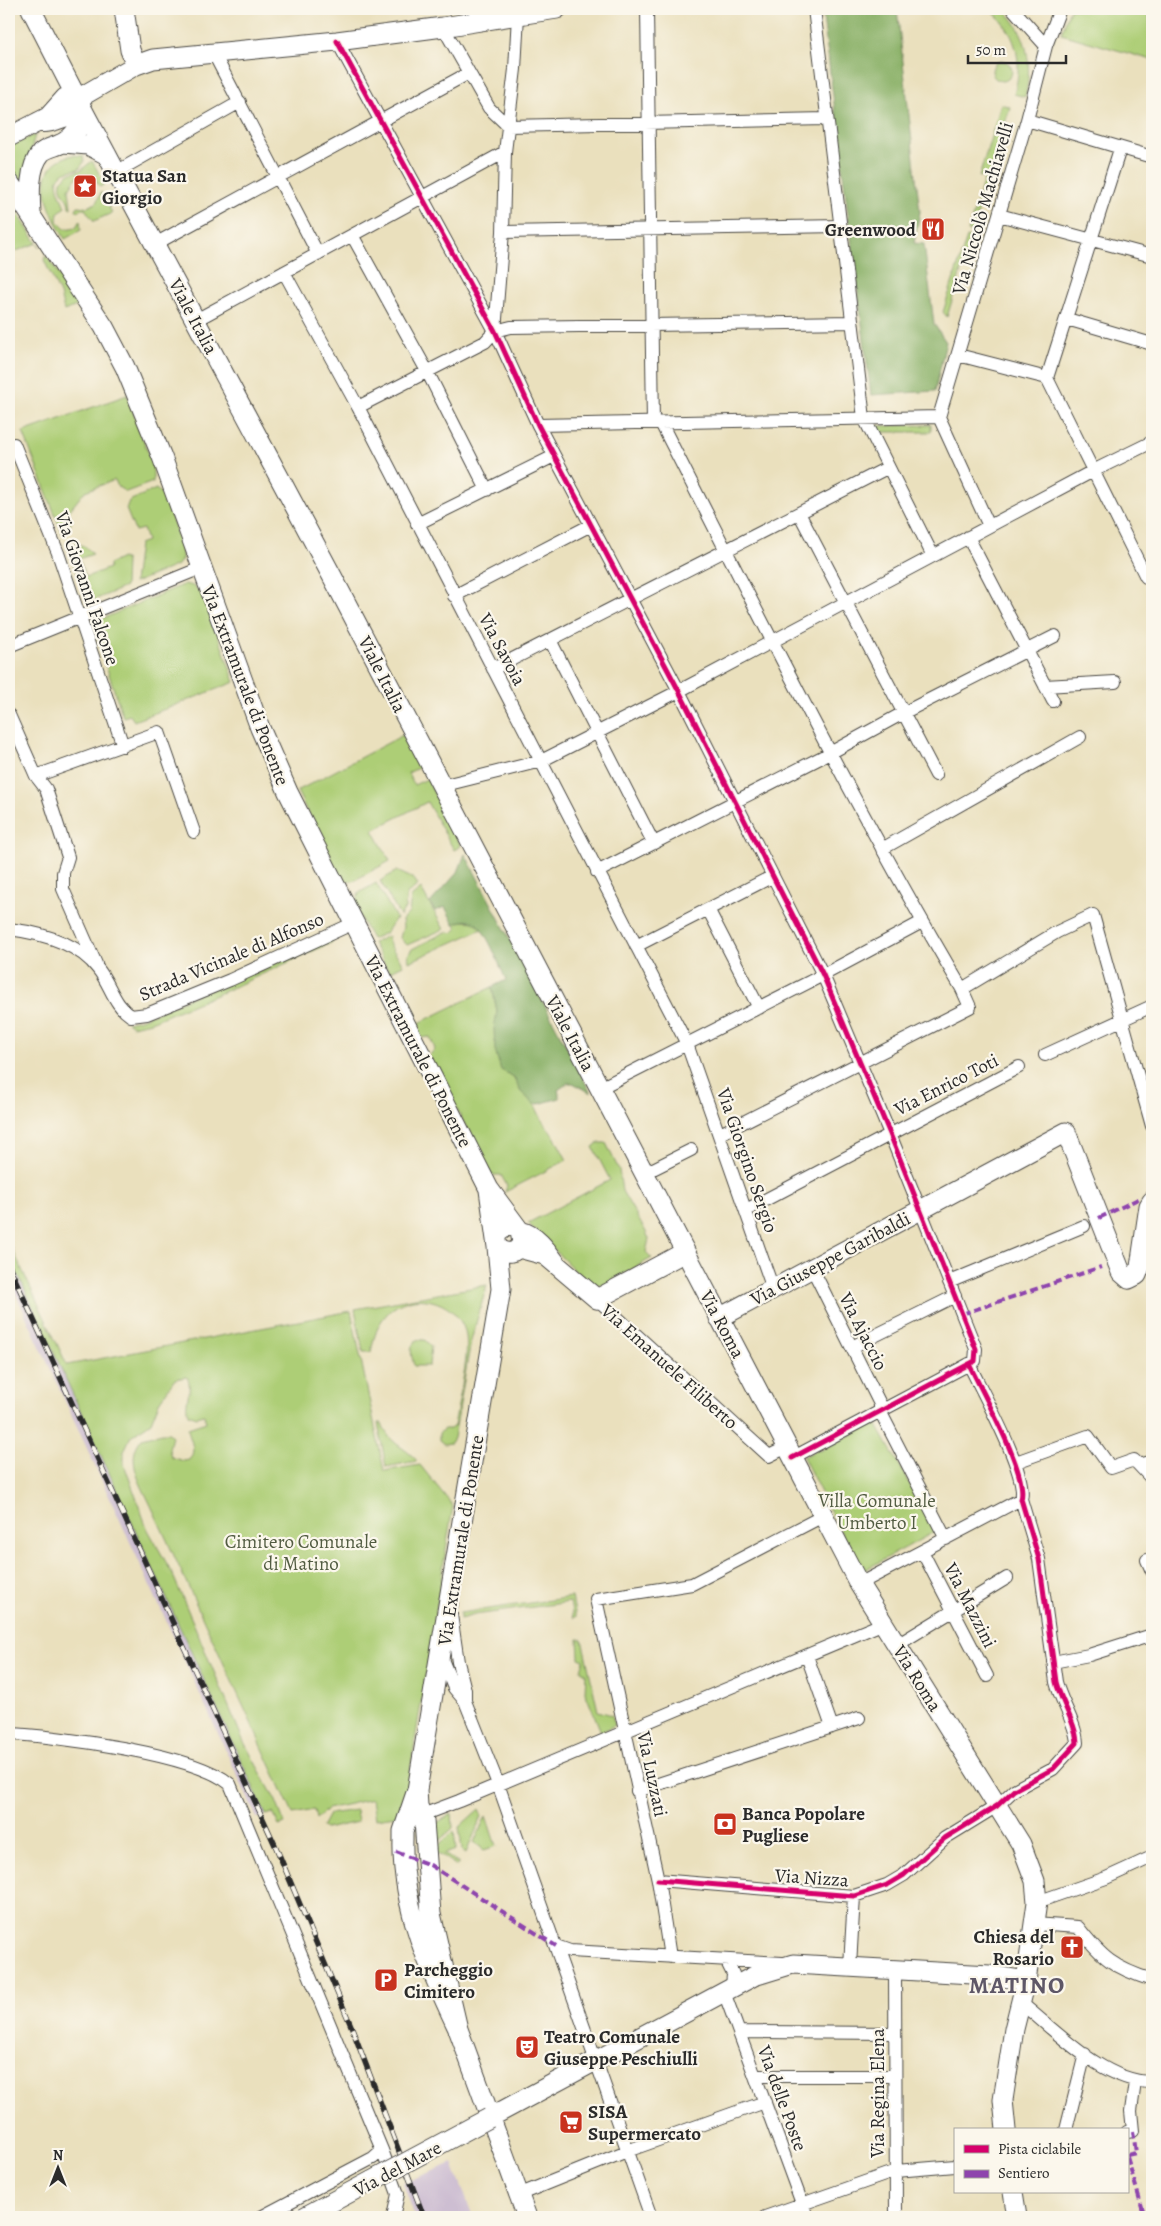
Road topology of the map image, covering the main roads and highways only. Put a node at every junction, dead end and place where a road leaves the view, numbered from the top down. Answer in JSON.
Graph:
{"nodes":[{"id":1,"x":31,"y":9,"type":"edge"},
{"id":2,"x":124,"y":9,"type":"edge"},
{"id":3,"x":557,"y":9,"type":"edge"},
{"id":4,"x":136,"y":65,"type":"junction"},
{"id":5,"x":82,"y":106,"type":"junction"},
{"id":6,"x":38,"y":122,"type":"junction"},
{"id":7,"x":9,"y":137,"type":"edge"},
{"id":8,"x":64,"y":143,"type":"junction"},
{"id":9,"x":42,"y":152,"type":"junction"},
{"id":10,"x":107,"y":155,"type":"junction"},
{"id":11,"x":9,"y":182,"type":"edge"},
{"id":12,"x":32,"y":214,"type":"junction"},
{"id":13,"x":1152,"y":1200,"type":"edge"},
{"id":14,"x":509,"y":1242,"type":"junction"},
{"id":15,"x":685,"y":1252,"type":"junction"},
{"id":16,"x":719,"y":1318,"type":"junction"},
{"id":17,"x":1026,"y":1981,"type":"junction"},
{"id":18,"x":489,"y":2118,"type":"junction"},
{"id":19,"x":1006,"y":2128,"type":"edge"},
{"id":20,"x":1013,"y":2194,"type":"edge"},
{"id":21,"x":304,"y":2217,"type":"edge"},
{"id":22,"x":527,"y":2217,"type":"edge"},
{"id":23,"x":1016,"y":2217,"type":"edge"}],
"edges":[{"from":1,"to":5,"type":"main road","name":"Viale Italia"},
{"from":2,"to":4,"type":"main road"},
{"from":3,"to":4,"type":"main road"},
{"from":4,"to":5,"type":"main road"},
{"from":5,"to":6,"type":"main road"},
{"from":5,"to":8,"type":"main road"},
{"from":5,"to":10,"type":"main road","name":"Viale Italia"},
{"from":6,"to":7,"type":"main road"},
{"from":6,"to":9,"type":"main road"},
{"from":8,"to":9,"type":"main road"},
{"from":8,"to":10,"type":"main road"},
{"from":9,"to":12,"type":"main road"},
{"from":10,"to":15,"type":"main road","name":"Viale Italia"},
{"from":11,"to":12,"type":"main road","name":"Via Extramurale di Ponente"},
{"from":12,"to":14,"type":"main road","name":"Via Extramurale di Ponente"},
{"from":13,"to":16,"type":"main road","name":"Via Giuseppe Garibaldi"},
{"from":14,"to":15,"type":"main road","name":"Via Emanuele Filiberto"},
{"from":14,"to":18,"type":"main road","name":"Via Extramurale di Ponente"},
{"from":15,"to":16,"type":"main road","name":"Via Roma"},
{"from":16,"to":17,"type":"main road","name":"Via Roma"},
{"from":17,"to":18,"type":"main road","name":"Via del Mare"},
{"from":17,"to":19,"type":"main road","name":"Via Roma"},
{"from":18,"to":21,"type":"main road","name":"Via del Mare","bridge":true},
{"from":18,"to":22,"type":"main road","name":"Via Extramurale di Ponente"},
{"from":20,"to":23,"type":"main road"}]}
